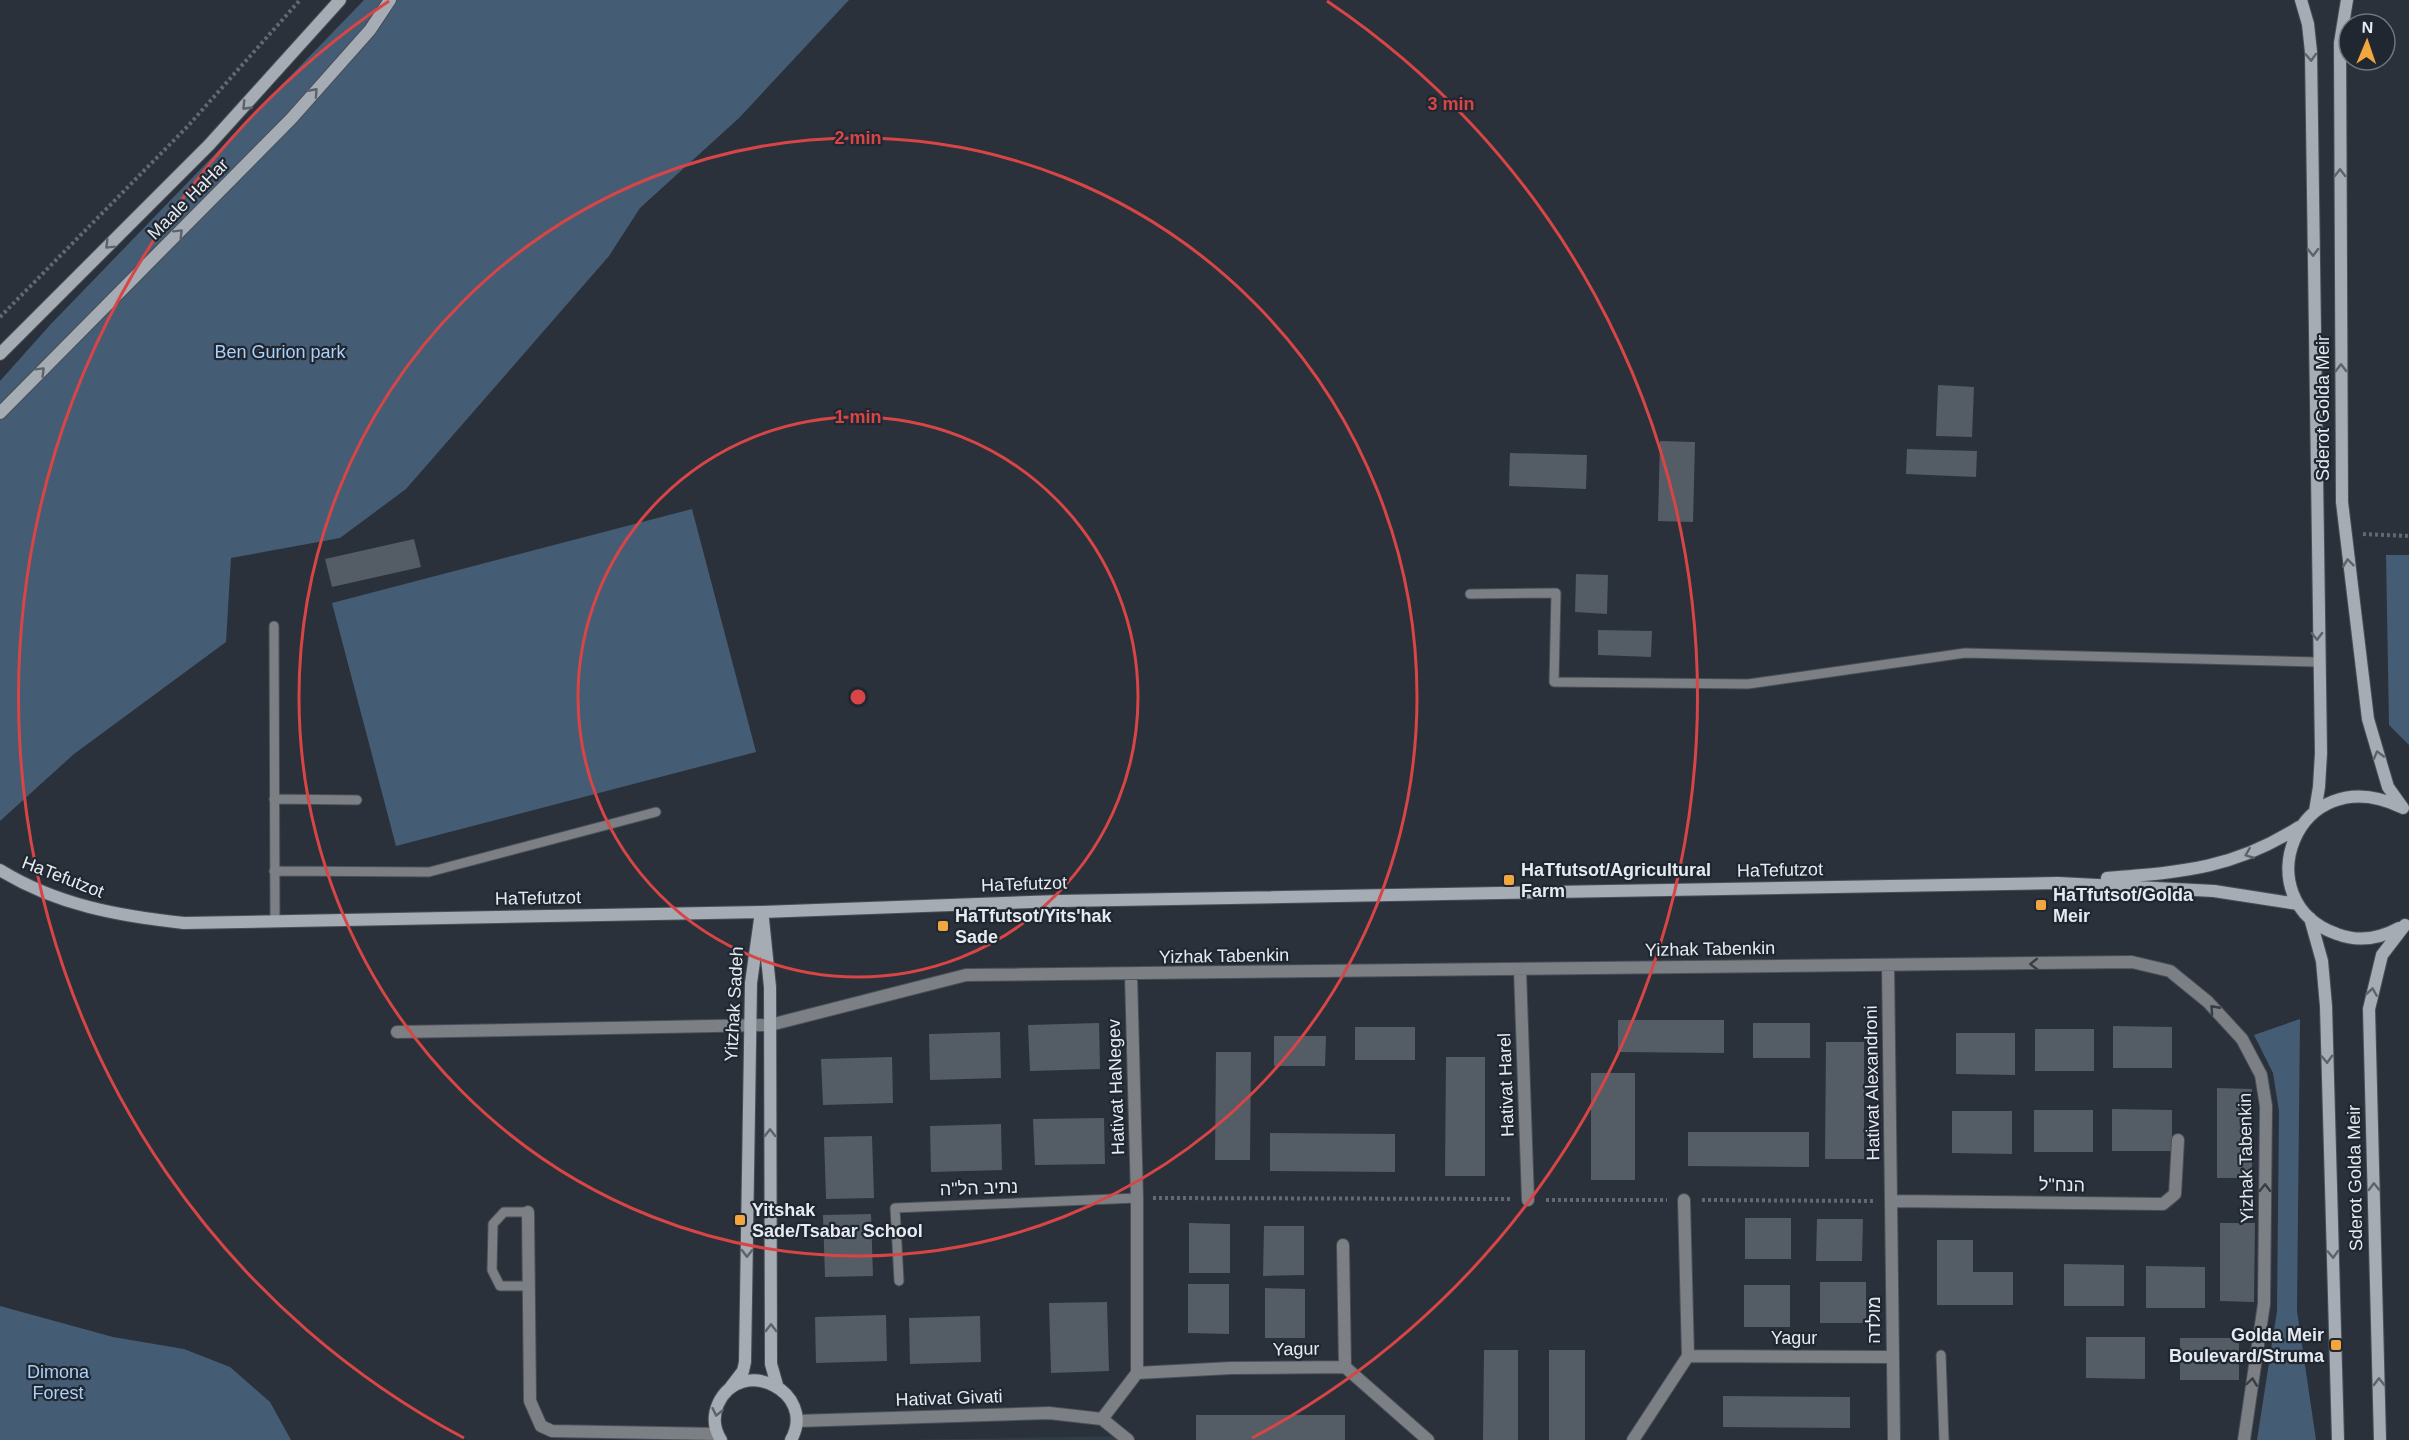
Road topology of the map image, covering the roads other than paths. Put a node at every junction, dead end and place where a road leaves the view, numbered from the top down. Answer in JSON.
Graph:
{"nodes":[{"id":1,"x":340,"y":0,"type":"edge"},
{"id":2,"x":390,"y":0,"type":"edge"},
{"id":3,"x":2301,"y":0,"type":"edge"},
{"id":4,"x":2347,"y":0,"type":"edge"},
{"id":5,"x":0,"y":354,"type":"edge"},
{"id":6,"x":0,"y":413,"type":"edge"},
{"id":7,"x":1470,"y":594,"type":"dead end"},
{"id":8,"x":274,"y":626,"type":"dead end"},
{"id":9,"x":2318,"y":662,"type":"junction"},
{"id":10,"x":274,"y":799,"type":"junction"},
{"id":11,"x":357,"y":800,"type":"dead end"},
{"id":12,"x":2406,"y":810,"type":"edge"},
{"id":13,"x":2315,"y":811,"type":"junction"},
{"id":14,"x":656,"y":812,"type":"dead end"},
{"id":15,"x":2301,"y":826,"type":"junction"},
{"id":16,"x":0,"y":870,"type":"edge"},
{"id":17,"x":274,"y":871,"type":"junction"},
{"id":18,"x":2058,"y":883,"type":"junction"},
{"id":19,"x":2298,"y":904,"type":"junction"},
{"id":20,"x":761,"y":912,"type":"junction"},
{"id":21,"x":2310,"y":918,"type":"junction"},
{"id":22,"x":275,"y":921,"type":"junction"},
{"id":23,"x":2407,"y":923,"type":"edge"},
{"id":24,"x":1888,"y":965,"type":"junction"},
{"id":25,"x":1520,"y":970,"type":"junction"},
{"id":26,"x":1131,"y":975,"type":"junction"},
{"id":27,"x":770,"y":1025,"type":"junction"},
{"id":28,"x":750,"y":1026,"type":"junction"},
{"id":29,"x":397,"y":1032,"type":"dead end"},
{"id":30,"x":2178,"y":1140,"type":"dead end"},
{"id":31,"x":1137,"y":1198,"type":"junction"},
{"id":32,"x":1528,"y":1200,"type":"dead end"},
{"id":33,"x":1684,"y":1200,"type":"dead end"},
{"id":34,"x":1891,"y":1201,"type":"junction"},
{"id":35,"x":528,"y":1212,"type":"joint"},
{"id":36,"x":1343,"y":1245,"type":"dead end"},
{"id":37,"x":899,"y":1281,"type":"dead end"},
{"id":38,"x":528,"y":1286,"type":"junction"},
{"id":39,"x":1941,"y":1355,"type":"dead end"},
{"id":40,"x":1688,"y":1356,"type":"junction"},
{"id":41,"x":1892,"y":1357,"type":"junction"},
{"id":42,"x":1345,"y":1366,"type":"junction"},
{"id":43,"x":1137,"y":1373,"type":"junction"},
{"id":44,"x":777,"y":1385,"type":"junction"},
{"id":45,"x":730,"y":1388,"type":"junction"},
{"id":46,"x":1101,"y":1419,"type":"junction"},
{"id":47,"x":797,"y":1421,"type":"junction"},
{"id":48,"x":719,"y":1437,"type":"edge"},
{"id":49,"x":791,"y":1440,"type":"edge"},
{"id":50,"x":1128,"y":1440,"type":"edge"},
{"id":51,"x":1428,"y":1440,"type":"edge"},
{"id":52,"x":1633,"y":1440,"type":"edge"},
{"id":53,"x":1894,"y":1440,"type":"edge"},
{"id":54,"x":1944,"y":1440,"type":"edge"},
{"id":55,"x":2244,"y":1440,"type":"edge"},
{"id":56,"x":2338,"y":1440,"type":"edge"},
{"id":57,"x":2380,"y":1440,"type":"edge"}],
"edges":[{"from":1,"to":5,"type":"main road","name":"Maale HaHar","one_way":true},
{"from":6,"to":2,"type":"main road","name":"Maale HaHar","one_way":true},
{"from":3,"to":9,"type":"main road","name":"Sderot Golda Meir","one_way":true},
{"from":12,"to":4,"type":"main road","name":"Sderot Golda Meir","one_way":true},
{"from":7,"to":9,"type":"lane"},
{"from":8,"to":10,"type":"lane"},
{"from":9,"to":13,"type":"main road","name":"Sderot Golda Meir"},
{"from":10,"to":11,"type":"lane"},
{"from":10,"to":17,"type":"lane"},
{"from":12,"to":13,"type":"main road"},
{"from":13,"to":15,"type":"main road"},
{"from":14,"to":17,"type":"lane"},
{"from":15,"to":18,"type":"main road","name":"HaTefutzot","one_way":true},
{"from":15,"to":19,"type":"main road"},
{"from":16,"to":22,"type":"main road","name":"HaTefutzot"},
{"from":17,"to":22,"type":"lane"},
{"from":18,"to":19,"type":"main road","name":"HaTefutzot"},
{"from":18,"to":20,"type":"main road","name":"HaTefutzot"},
{"from":19,"to":21,"type":"main road"},
{"from":20,"to":22,"type":"main road","name":"HaTefutzot"},
{"from":20,"to":27,"type":"main road","name":"Yitzhak Sadeh"},
{"from":20,"to":28,"type":"main road","name":"Yitzhak Sadeh"},
{"from":21,"to":23,"type":"main road"},
{"from":21,"to":56,"type":"main road","name":"Sderot Golda Meir","one_way":true},
{"from":57,"to":23,"type":"main road","name":"Sderot Golda Meir","one_way":true},
{"from":24,"to":25,"type":"street","name":"Yizhak Tabenkin"},
{"from":24,"to":34,"type":"street","name":"Hativat Alexandroni"},
{"from":55,"to":24,"type":"street","name":"Yizhak Tabenkin","one_way":true},
{"from":25,"to":26,"type":"street","name":"Yizhak Tabenkin"},
{"from":25,"to":32,"type":"street","name":"Hativat Harel"},
{"from":26,"to":27,"type":"street","name":"Yizhak Tabenkin"},
{"from":26,"to":31,"type":"street","name":"Hativat HaNegev"},
{"from":27,"to":28,"type":"street","name":"Yizhak Tabenkin"},
{"from":44,"to":27,"type":"main road","name":"Yitzhak Sadeh","one_way":true},
{"from":28,"to":29,"type":"street","name":"Yizhak Tabenkin"},
{"from":28,"to":45,"type":"main road","name":"Yitzhak Sadeh","one_way":true},
{"from":30,"to":34,"type":"street","name":"הנח\"ל"},
{"from":31,"to":37,"type":"lane","name":"נתיב הל\"ה"},
{"from":31,"to":43,"type":"street","name":"Hativat HaNegev"},
{"from":33,"to":40,"type":"street"},
{"from":34,"to":41,"type":"street","name":"מולדה"},
{"from":35,"to":38,"type":"street"},
{"from":35,"to":38,"type":"lane"},
{"from":36,"to":42,"type":"street"},
{"from":38,"to":48,"type":"street"},
{"from":39,"to":54,"type":"lane"},
{"from":40,"to":41,"type":"street","name":"Yagur"},
{"from":40,"to":52,"type":"street"},
{"from":41,"to":53,"type":"street","name":"מולדה"},
{"from":42,"to":43,"type":"street","name":"Yagur"},
{"from":42,"to":51,"type":"street","name":"Yagur"},
{"from":43,"to":46,"type":"street"},
{"from":44,"to":45,"type":"main road"},
{"from":44,"to":47,"type":"main road"},
{"from":45,"to":48,"type":"main road","name":"Yitzhak Sadeh","one_way":true},
{"from":46,"to":47,"type":"street","name":"Hativat Givati"},
{"from":46,"to":50,"type":"street"},
{"from":47,"to":49,"type":"main road"}]}
